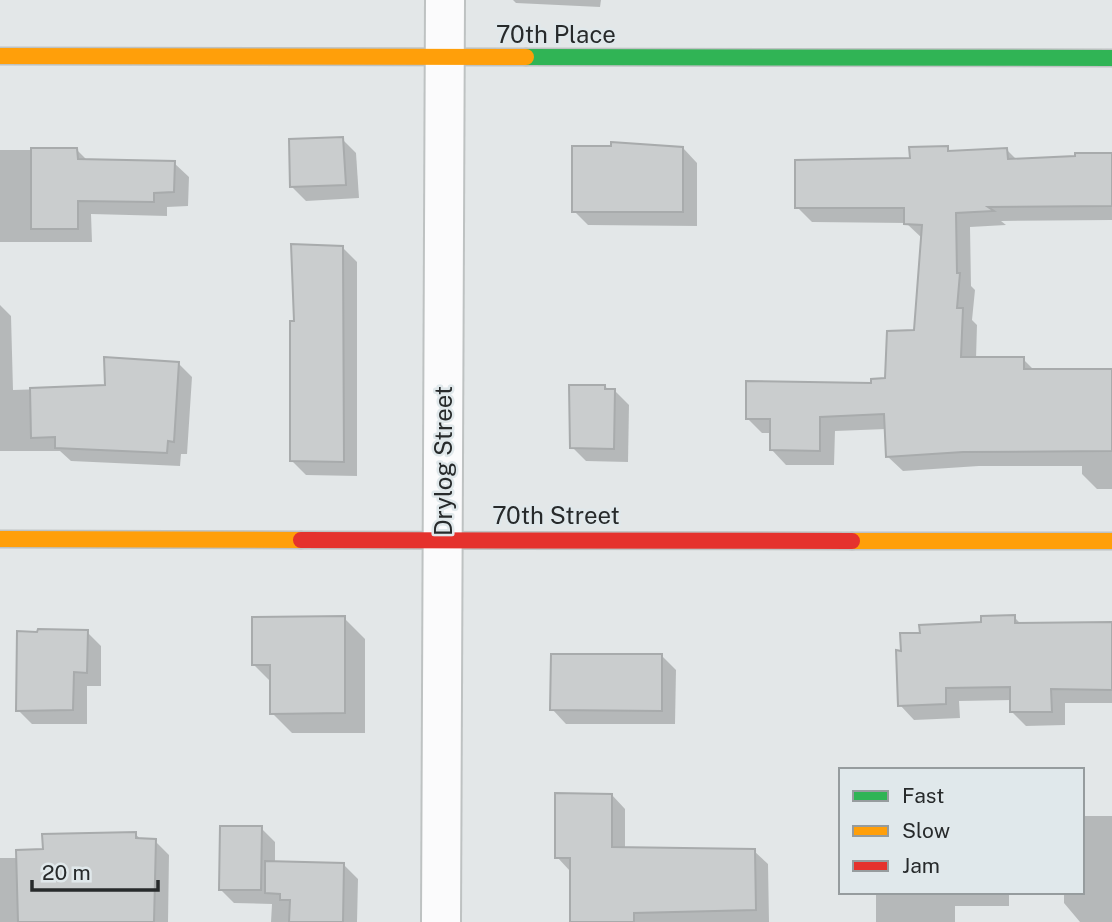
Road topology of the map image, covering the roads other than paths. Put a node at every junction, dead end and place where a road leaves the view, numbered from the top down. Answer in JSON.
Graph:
{"nodes":[{"id":1,"x":445,"y":0,"type":"edge"},
{"id":2,"x":0,"y":55,"type":"edge"},
{"id":3,"x":445,"y":57,"type":"junction"},
{"id":4,"x":1112,"y":58,"type":"edge"},
{"id":5,"x":0,"y":539,"type":"edge"},
{"id":6,"x":443,"y":539,"type":"junction"},
{"id":7,"x":1112,"y":541,"type":"edge"},
{"id":8,"x":441,"y":922,"type":"edge"}],
"edges":[{"from":1,"to":3,"type":"street","name":"Drylog Street"},
{"from":2,"to":3,"type":"street","name":"70th Place"},
{"from":3,"to":4,"type":"street","name":"70th Place"},
{"from":3,"to":6,"type":"street","name":"Drylog Street"},
{"from":5,"to":6,"type":"street","name":"70th Street"},
{"from":6,"to":7,"type":"street","name":"70th Street"},
{"from":6,"to":8,"type":"street","name":"Drylog Street"}]}
